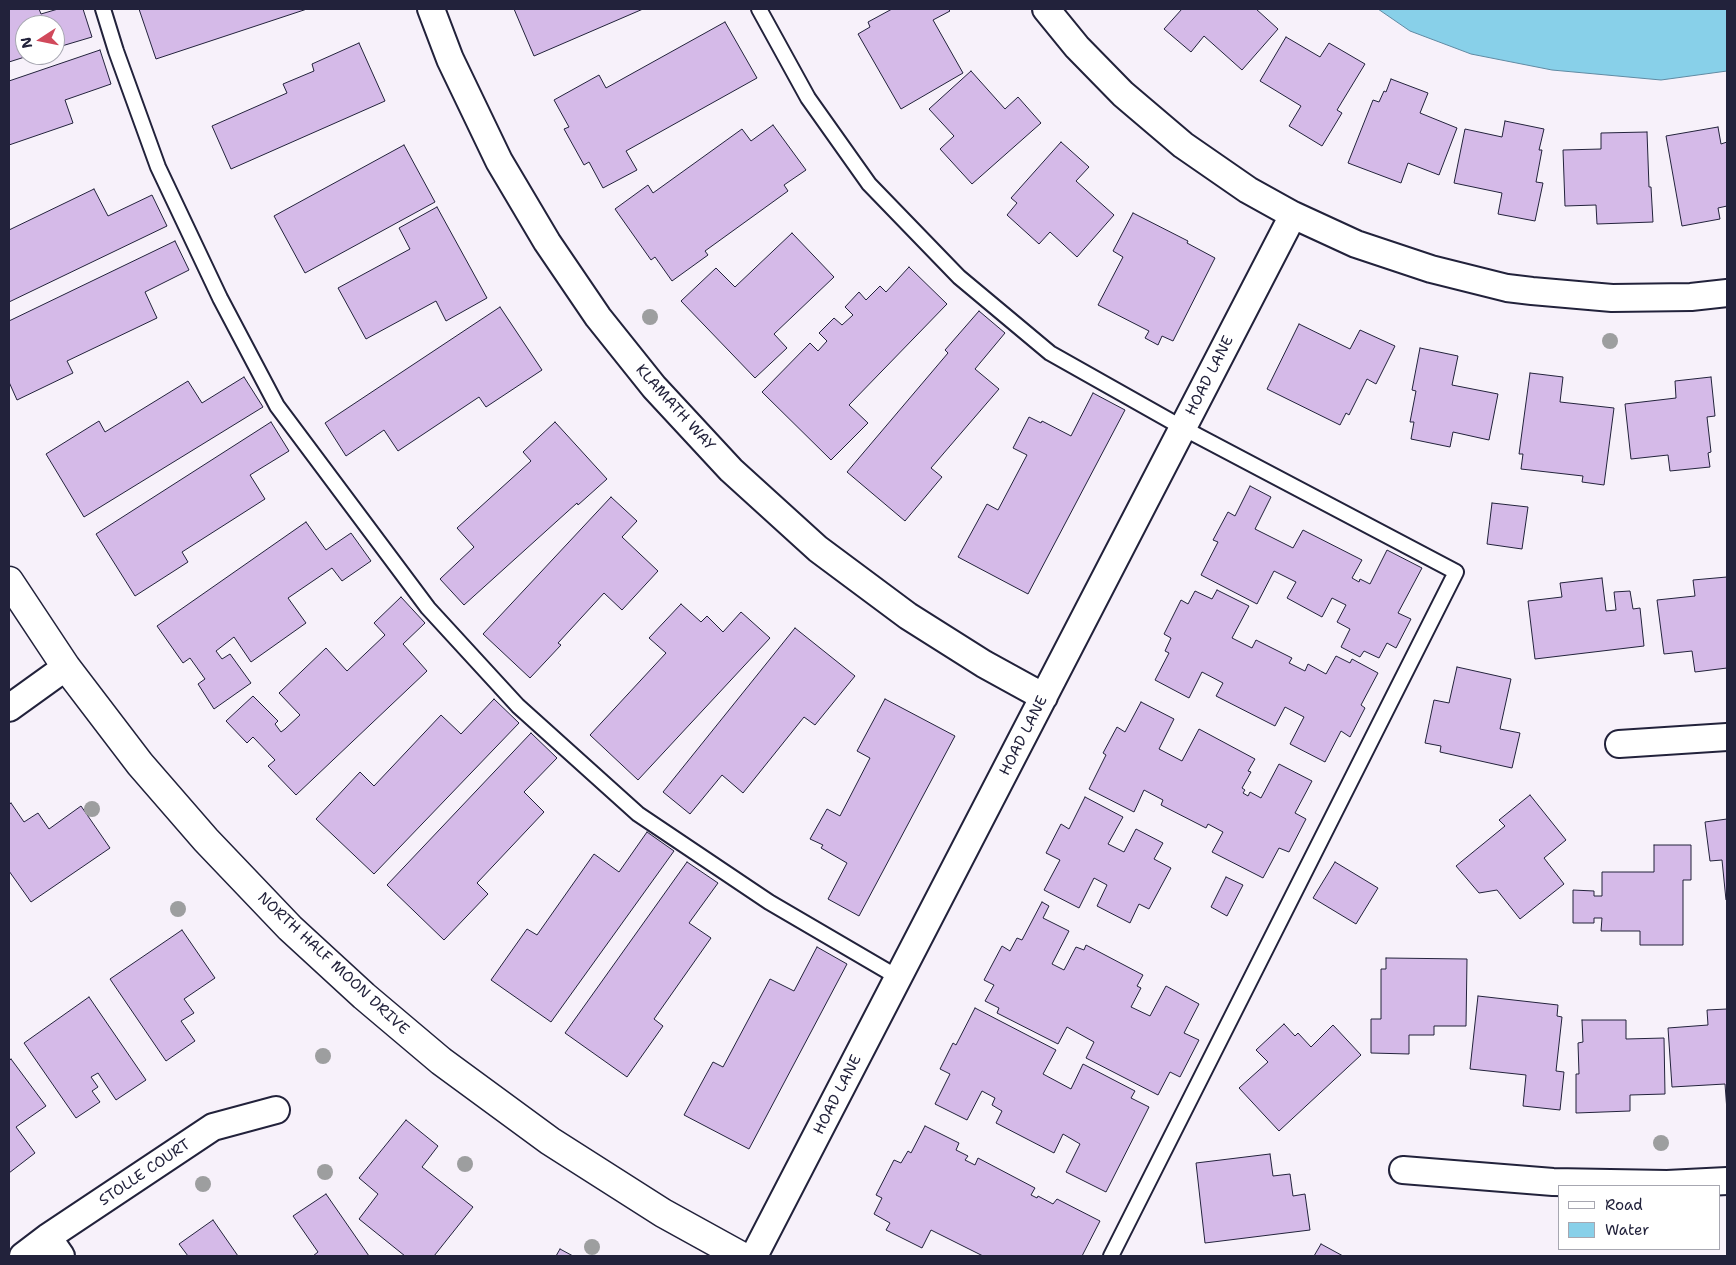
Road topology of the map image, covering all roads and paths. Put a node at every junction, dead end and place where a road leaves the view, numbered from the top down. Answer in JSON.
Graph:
{"nodes":[{"id":1,"x":103,"y":9,"type":"edge"},
{"id":2,"x":431,"y":9,"type":"edge"},
{"id":3,"x":759,"y":9,"type":"edge"},
{"id":4,"x":1046,"y":9,"type":"edge"},
{"id":5,"x":1293,"y":215,"type":"junction"},
{"id":6,"x":1727,"y":292,"type":"edge"},
{"id":7,"x":1183,"y":428,"type":"junction"},
{"id":8,"x":9,"y":581,"type":"edge"},
{"id":9,"x":66,"y":667,"type":"junction"},
{"id":10,"x":1044,"y":697,"type":"junction"},
{"id":11,"x":9,"y":708,"type":"edge"},
{"id":12,"x":1727,"y":738,"type":"edge"},
{"id":13,"x":1619,"y":744,"type":"dead end"},
{"id":14,"x":899,"y":978,"type":"junction"},
{"id":15,"x":276,"y":1110,"type":"dead end"},
{"id":16,"x":1403,"y":1170,"type":"dead end"},
{"id":17,"x":1727,"y":1181,"type":"edge"},
{"id":18,"x":55,"y":1247,"type":"edge"},
{"id":19,"x":23,"y":1256,"type":"edge"},
{"id":20,"x":742,"y":1256,"type":"edge"},
{"id":21,"x":754,"y":1256,"type":"edge"},
{"id":22,"x":1111,"y":1256,"type":"edge"}],
"edges":[{"from":1,"to":14,"type":"lane"},
{"from":2,"to":10,"type":"street","name":"KLAMATH WAY"},
{"from":3,"to":7,"type":"lane"},
{"from":4,"to":5,"type":"street"},
{"from":5,"to":6,"type":"street"},
{"from":5,"to":7,"type":"street","name":"HOAD LANE"},
{"from":7,"to":10,"type":"street","name":"HOAD LANE"},
{"from":7,"to":22,"type":"lane"},
{"from":8,"to":9,"type":"street","name":"NORTH HALF MOON DRIVE"},
{"from":9,"to":11,"type":"street"},
{"from":9,"to":20,"type":"street","name":"NORTH HALF MOON DRIVE"},
{"from":10,"to":14,"type":"street","name":"HOAD LANE"},
{"from":12,"to":13,"type":"street"},
{"from":14,"to":21,"type":"street","name":"HOAD LANE"},
{"from":15,"to":18,"type":"street","name":"STOLLE COURT"},
{"from":16,"to":17,"type":"street"},
{"from":18,"to":19,"type":"street","name":"STOLLE COURT"}]}
